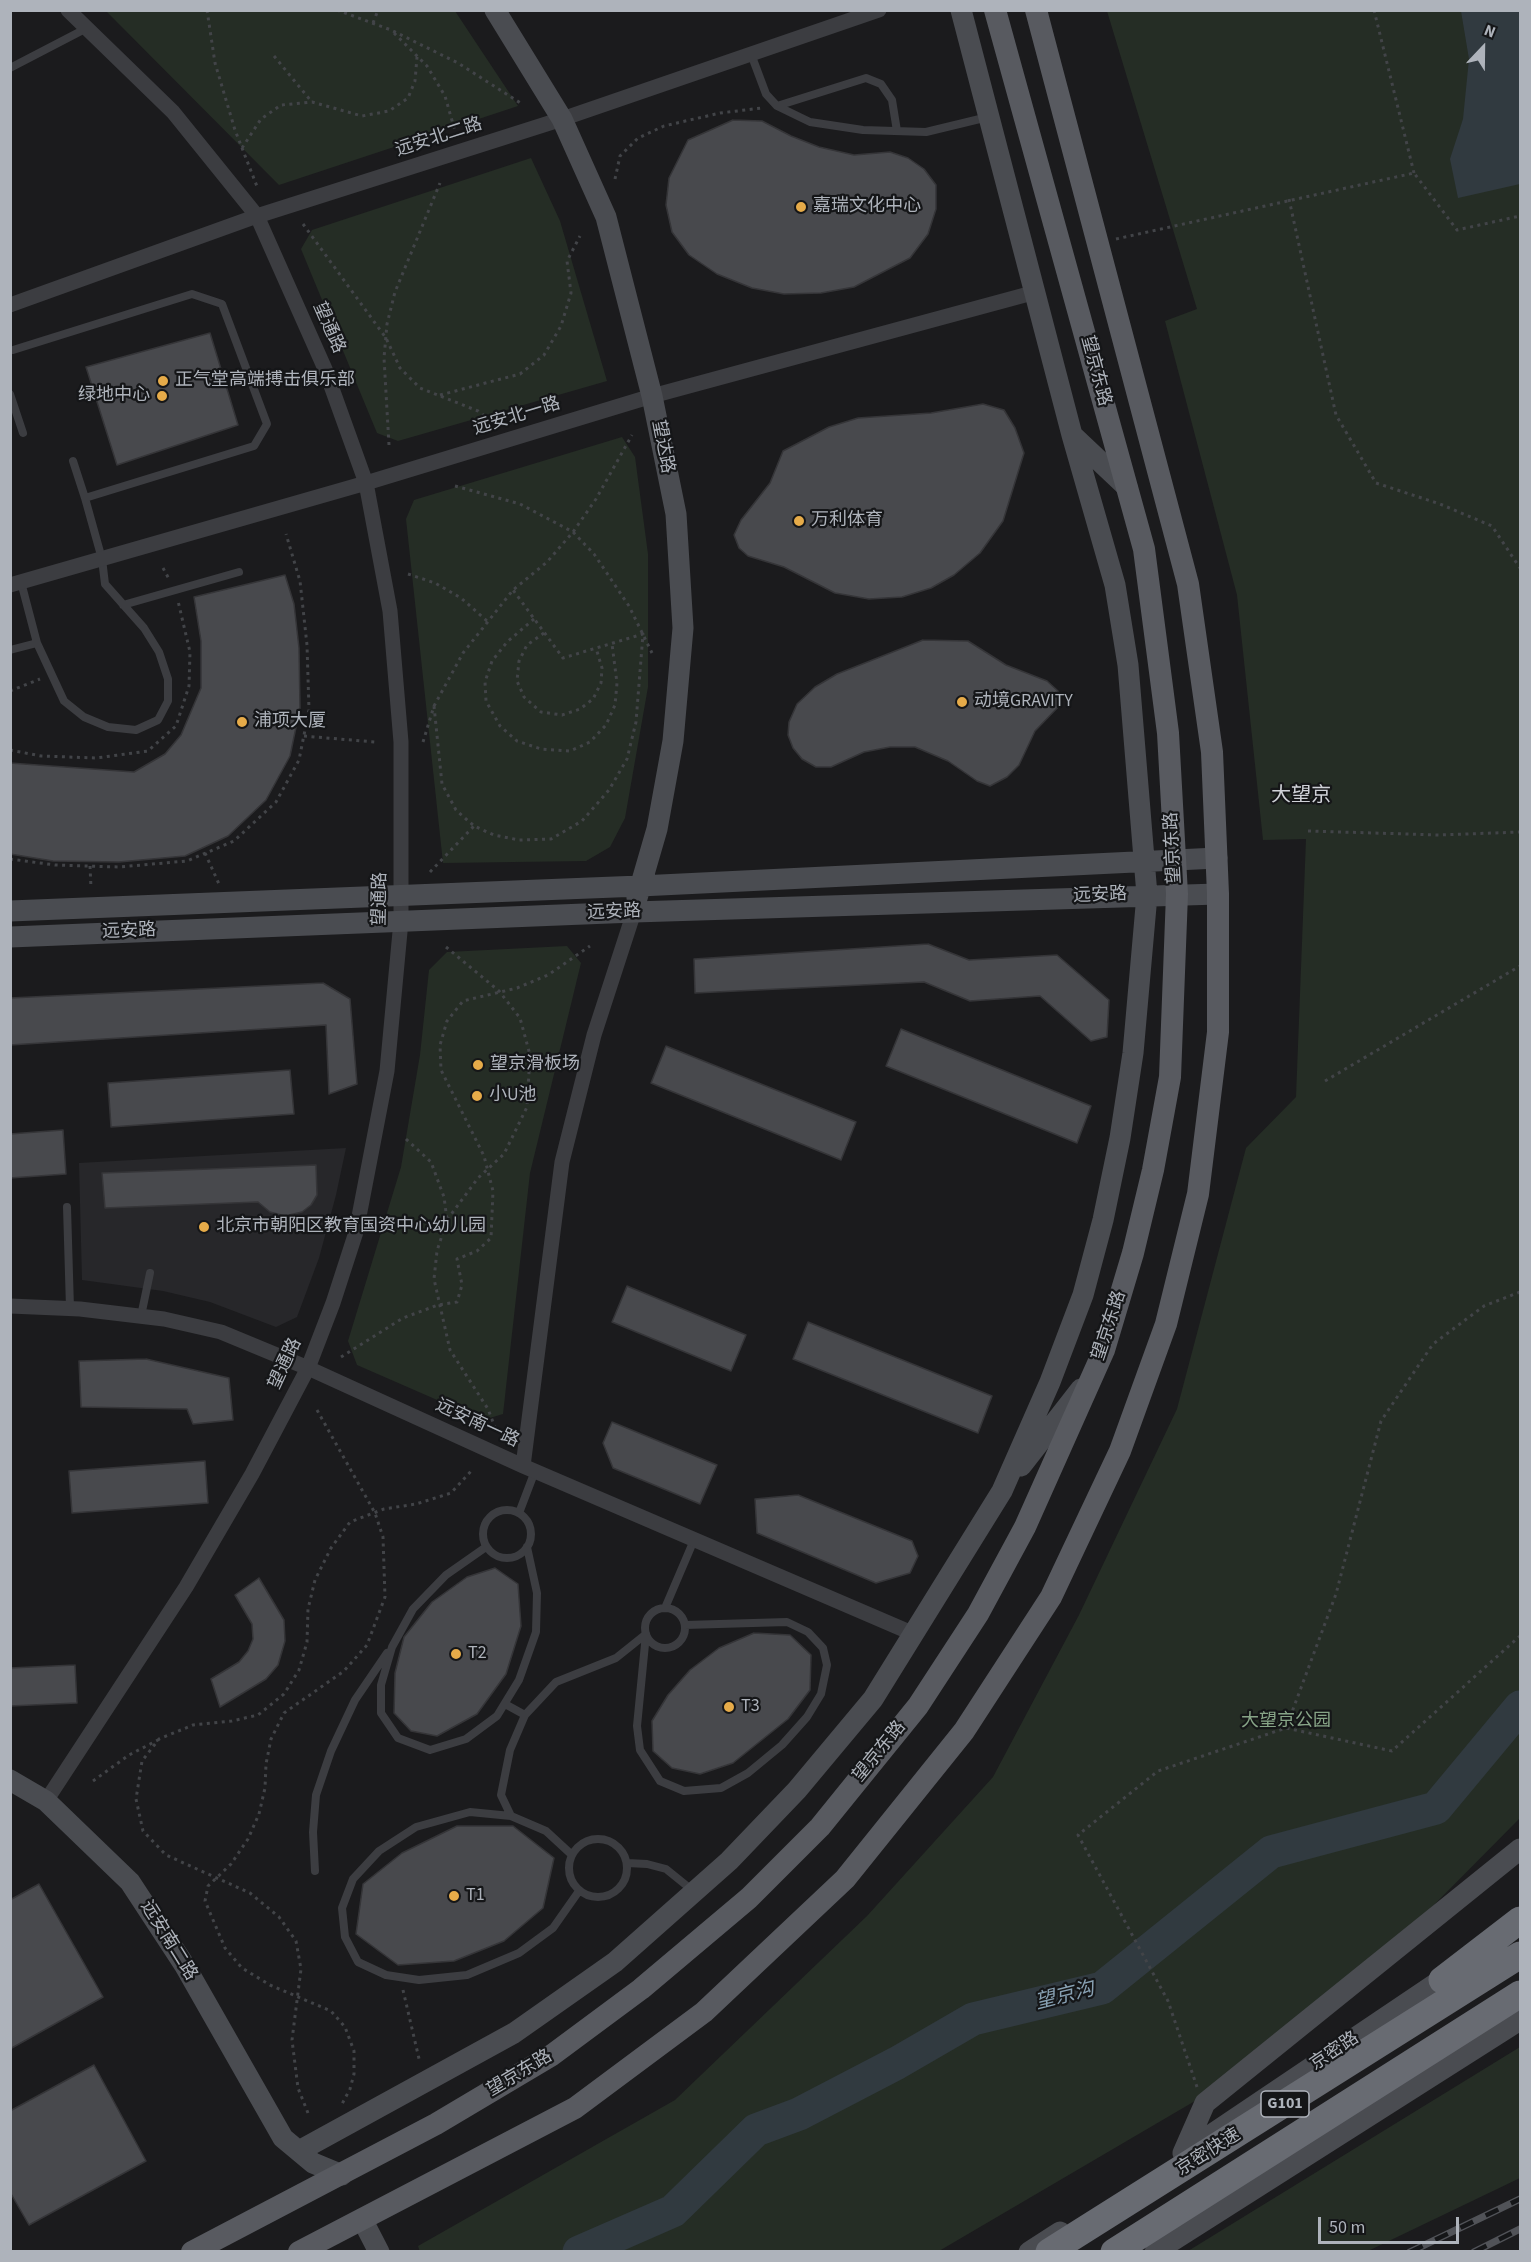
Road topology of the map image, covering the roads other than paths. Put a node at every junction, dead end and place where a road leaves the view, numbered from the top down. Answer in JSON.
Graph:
{"nodes":[{"id":1,"x":68,"y":10,"type":"edge"},
{"id":2,"x":495,"y":10,"type":"edge"},
{"id":3,"x":879,"y":10,"type":"edge"},
{"id":4,"x":961,"y":10,"type":"edge"},
{"id":5,"x":995,"y":10,"type":"edge"},
{"id":6,"x":1036,"y":10,"type":"edge"},
{"id":7,"x":87,"y":28,"type":"junction"},
{"id":8,"x":751,"y":52,"type":"junction"},
{"id":9,"x":10,"y":68,"type":"edge"},
{"id":10,"x":777,"y":106,"type":"junction"},
{"id":11,"x":989,"y":116,"type":"junction"},
{"id":12,"x":562,"y":119,"type":"junction"},
{"id":13,"x":897,"y":131,"type":"junction"},
{"id":14,"x":257,"y":216,"type":"junction"},
{"id":15,"x":1036,"y":292,"type":"junction"},
{"id":16,"x":10,"y":305,"type":"edge"},
{"id":17,"x":11,"y":348,"type":"edge"},
{"id":18,"x":10,"y":394,"type":"edge"},
{"id":19,"x":652,"y":396,"type":"junction"},
{"id":20,"x":22,"y":433,"type":"dead end"},
{"id":21,"x":1072,"y":435,"type":"junction"},
{"id":22,"x":73,"y":461,"type":"dead end"},
{"id":23,"x":366,"y":483,"type":"junction"},
{"id":24,"x":1127,"y":487,"type":"junction"},
{"id":25,"x":85,"y":498,"type":"junction"},
{"id":26,"x":102,"y":559,"type":"junction"},
{"id":27,"x":239,"y":572,"type":"dead end"},
{"id":28,"x":16,"y":584,"type":"edge"},
{"id":29,"x":123,"y":605,"type":"junction"},
{"id":30,"x":37,"y":643,"type":"junction"},
{"id":31,"x":10,"y":650,"type":"edge"},
{"id":32,"x":1217,"y":858,"type":"junction"},
{"id":33,"x":1175,"y":861,"type":"junction"},
{"id":34,"x":1145,"y":862,"type":"junction"},
{"id":35,"x":640,"y":886,"type":"junction"},
{"id":36,"x":1177,"y":894,"type":"junction"},
{"id":37,"x":1218,"y":894,"type":"junction"},
{"id":38,"x":401,"y":895,"type":"junction"},
{"id":39,"x":1147,"y":895,"type":"junction"},
{"id":40,"x":10,"y":911,"type":"edge"},
{"id":41,"x":634,"y":912,"type":"junction"},
{"id":42,"x":401,"y":921,"type":"junction"},
{"id":43,"x":10,"y":937,"type":"edge"},
{"id":44,"x":67,"y":1207,"type":"dead end"},
{"id":45,"x":150,"y":1273,"type":"dead end"},
{"id":46,"x":10,"y":1306,"type":"edge"},
{"id":47,"x":70,"y":1308,"type":"junction"},
{"id":48,"x":141,"y":1316,"type":"junction"},
{"id":49,"x":308,"y":1368,"type":"junction"},
{"id":50,"x":1095,"y":1371,"type":"junction"},
{"id":51,"x":529,"y":1469,"type":"junction"},
{"id":52,"x":1002,"y":1491,"type":"junction"},
{"id":53,"x":519,"y":1513,"type":"junction"},
{"id":54,"x":694,"y":1540,"type":"junction"},
{"id":55,"x":486,"y":1547,"type":"junction"},
{"id":56,"x":526,"y":1547,"type":"junction"},
{"id":57,"x":665,"y":1608,"type":"junction"},
{"id":58,"x":685,"y":1625,"type":"junction"},
{"id":59,"x":646,"y":1634,"type":"junction"},
{"id":60,"x":914,"y":1634,"type":"junction"},
{"id":61,"x":392,"y":1647,"type":"junction"},
{"id":62,"x":505,"y":1704,"type":"junction"},
{"id":63,"x":525,"y":1715,"type":"junction"},
{"id":64,"x":10,"y":1780,"type":"edge"},
{"id":65,"x":46,"y":1801,"type":"junction"},
{"id":66,"x":511,"y":1816,"type":"junction"},
{"id":67,"x":1521,"y":1849,"type":"edge"},
{"id":68,"x":572,"y":1855,"type":"junction"},
{"id":69,"x":627,"y":1863,"type":"junction"},
{"id":70,"x":315,"y":1871,"type":"dead end"},
{"id":71,"x":579,"y":1891,"type":"junction"},
{"id":72,"x":694,"y":1892,"type":"junction"},
{"id":73,"x":1521,"y":1920,"type":"edge"},
{"id":74,"x":1521,"y":1931,"type":"edge"},
{"id":75,"x":1521,"y":1955,"type":"edge"},
{"id":76,"x":1442,"y":1980,"type":"junction"},
{"id":77,"x":1521,"y":1994,"type":"edge"},
{"id":78,"x":1521,"y":2020,"type":"edge"},
{"id":79,"x":291,"y":2144,"type":"junction"},
{"id":80,"x":1183,"y":2153,"type":"junction"},
{"id":81,"x":342,"y":2175,"type":"junction"},
{"id":82,"x":362,"y":2219,"type":"junction"},
{"id":83,"x":192,"y":2252,"type":"edge"},
{"id":84,"x":299,"y":2252,"type":"edge"},
{"id":85,"x":379,"y":2252,"type":"edge"},
{"id":86,"x":1029,"y":2252,"type":"edge"},
{"id":87,"x":1049,"y":2252,"type":"edge"},
{"id":88,"x":1114,"y":2252,"type":"edge"},
{"id":89,"x":1155,"y":2252,"type":"edge"}],
"edges":[{"from":1,"to":7,"type":"street","name":"望通路"},
{"from":2,"to":12,"type":"street","name":"望达路"},
{"from":3,"to":8,"type":"street","name":"远安北二路"},
{"from":4,"to":11,"type":"street"},
{"from":5,"to":24,"type":"main road","name":"望京东路"},
{"from":6,"to":32,"type":"main road","name":"望京东路"},
{"from":7,"to":9,"type":"lane"},
{"from":7,"to":14,"type":"street","name":"望通路"},
{"from":8,"to":10,"type":"lane"},
{"from":8,"to":12,"type":"street","name":"远安北二路"},
{"from":10,"to":13,"type":"lane"},
{"from":10,"to":13,"type":"lane"},
{"from":11,"to":13,"type":"lane"},
{"from":11,"to":15,"type":"street"},
{"from":12,"to":14,"type":"street","name":"远安北二路"},
{"from":12,"to":19,"type":"street","name":"望达路"},
{"from":14,"to":16,"type":"street","name":"远安北二路"},
{"from":14,"to":23,"type":"street","name":"望通路"},
{"from":15,"to":19,"type":"street","name":"远安北一路"},
{"from":15,"to":21,"type":"street"},
{"from":17,"to":25,"type":"lane"},
{"from":18,"to":20,"type":"lane"},
{"from":19,"to":23,"type":"street","name":"远安北一路"},
{"from":19,"to":35,"type":"street","name":"望达路"},
{"from":21,"to":24,"type":"street"},
{"from":21,"to":34,"type":"street"},
{"from":22,"to":25,"type":"lane"},
{"from":23,"to":26,"type":"street","name":"远安北一路"},
{"from":23,"to":38,"type":"street","name":"望通路"},
{"from":24,"to":33,"type":"main road","name":"望京东路"},
{"from":25,"to":26,"type":"lane"},
{"from":26,"to":28,"type":"street","name":"远安北一路"},
{"from":26,"to":29,"type":"lane"},
{"from":27,"to":29,"type":"lane"},
{"from":28,"to":30,"type":"lane"},
{"from":29,"to":30,"type":"lane"},
{"from":30,"to":31,"type":"lane"},
{"from":32,"to":33,"type":"street","name":"远安路"},
{"from":32,"to":37,"type":"main road","name":"望京东路"},
{"from":33,"to":34,"type":"street","name":"远安路"},
{"from":33,"to":36,"type":"main road","name":"望京东路"},
{"from":34,"to":35,"type":"street","name":"远安路"},
{"from":34,"to":39,"type":"street"},
{"from":35,"to":38,"type":"street","name":"远安路"},
{"from":35,"to":41,"type":"street","name":"望达路"},
{"from":36,"to":37,"type":"street","name":"远安路"},
{"from":36,"to":39,"type":"street","name":"远安路"},
{"from":36,"to":50,"type":"main road","name":"望京东路"},
{"from":37,"to":82,"type":"main road","name":"望京东路"},
{"from":38,"to":40,"type":"street","name":"远安路"},
{"from":38,"to":42,"type":"street","name":"望通路"},
{"from":39,"to":41,"type":"street","name":"远安路"},
{"from":39,"to":52,"type":"street"},
{"from":41,"to":42,"type":"street","name":"远安路"},
{"from":41,"to":51,"type":"street"},
{"from":42,"to":43,"type":"street","name":"远安路"},
{"from":42,"to":49,"type":"street","name":"望通路"},
{"from":44,"to":47,"type":"lane"},
{"from":45,"to":48,"type":"lane"},
{"from":46,"to":47,"type":"street","name":"远安南一路"},
{"from":47,"to":48,"type":"street","name":"远安南一路"},
{"from":48,"to":49,"type":"street","name":"远安南一路"},
{"from":49,"to":51,"type":"street","name":"远安南一路"},
{"from":49,"to":65,"type":"street","name":"望通路"},
{"from":50,"to":52,"type":"street"},
{"from":50,"to":81,"type":"main road","name":"望京东路"},
{"from":51,"to":53,"type":"lane"},
{"from":51,"to":54,"type":"street","name":"远安南一路"},
{"from":52,"to":60,"type":"street"},
{"from":53,"to":55,"type":"lane"},
{"from":53,"to":56,"type":"lane"},
{"from":54,"to":57,"type":"lane"},
{"from":54,"to":60,"type":"street","name":"远安南一路"},
{"from":55,"to":56,"type":"lane"},
{"from":55,"to":61,"type":"lane"},
{"from":56,"to":62,"type":"lane"},
{"from":57,"to":58,"type":"lane"},
{"from":57,"to":59,"type":"lane"},
{"from":58,"to":59,"type":"lane"},
{"from":58,"to":59,"type":"lane"},
{"from":59,"to":63,"type":"lane"},
{"from":60,"to":72,"type":"street"},
{"from":61,"to":62,"type":"lane"},
{"from":61,"to":70,"type":"lane"},
{"from":62,"to":63,"type":"lane"},
{"from":63,"to":66,"type":"lane"},
{"from":64,"to":65,"type":"street","name":"远安南二路"},
{"from":65,"to":79,"type":"street","name":"远安南二路"},
{"from":66,"to":68,"type":"lane"},
{"from":66,"to":71,"type":"lane"},
{"from":67,"to":80,"type":"street"},
{"from":68,"to":69,"type":"lane"},
{"from":68,"to":71,"type":"lane"},
{"from":69,"to":71,"type":"lane"},
{"from":69,"to":72,"type":"lane"},
{"from":72,"to":79,"type":"street"},
{"from":73,"to":76,"type":"highway"},
{"from":74,"to":76,"type":"street","name":"京密路","number":"G101"},
{"from":75,"to":87,"type":"highway","name":"京密快速","number":"G101"},
{"from":76,"to":80,"type":"street","name":"京密路","number":"G101"},
{"from":77,"to":88,"type":"highway","name":"京密快速","number":"G101"},
{"from":78,"to":89,"type":"street"},
{"from":79,"to":81,"type":"street"},
{"from":80,"to":86,"type":"street","name":"京密路","number":"G101"},
{"from":81,"to":83,"type":"main road","name":"望京东路"},
{"from":82,"to":84,"type":"main road","name":"望京东路"},
{"from":82,"to":85,"type":"street"}]}
